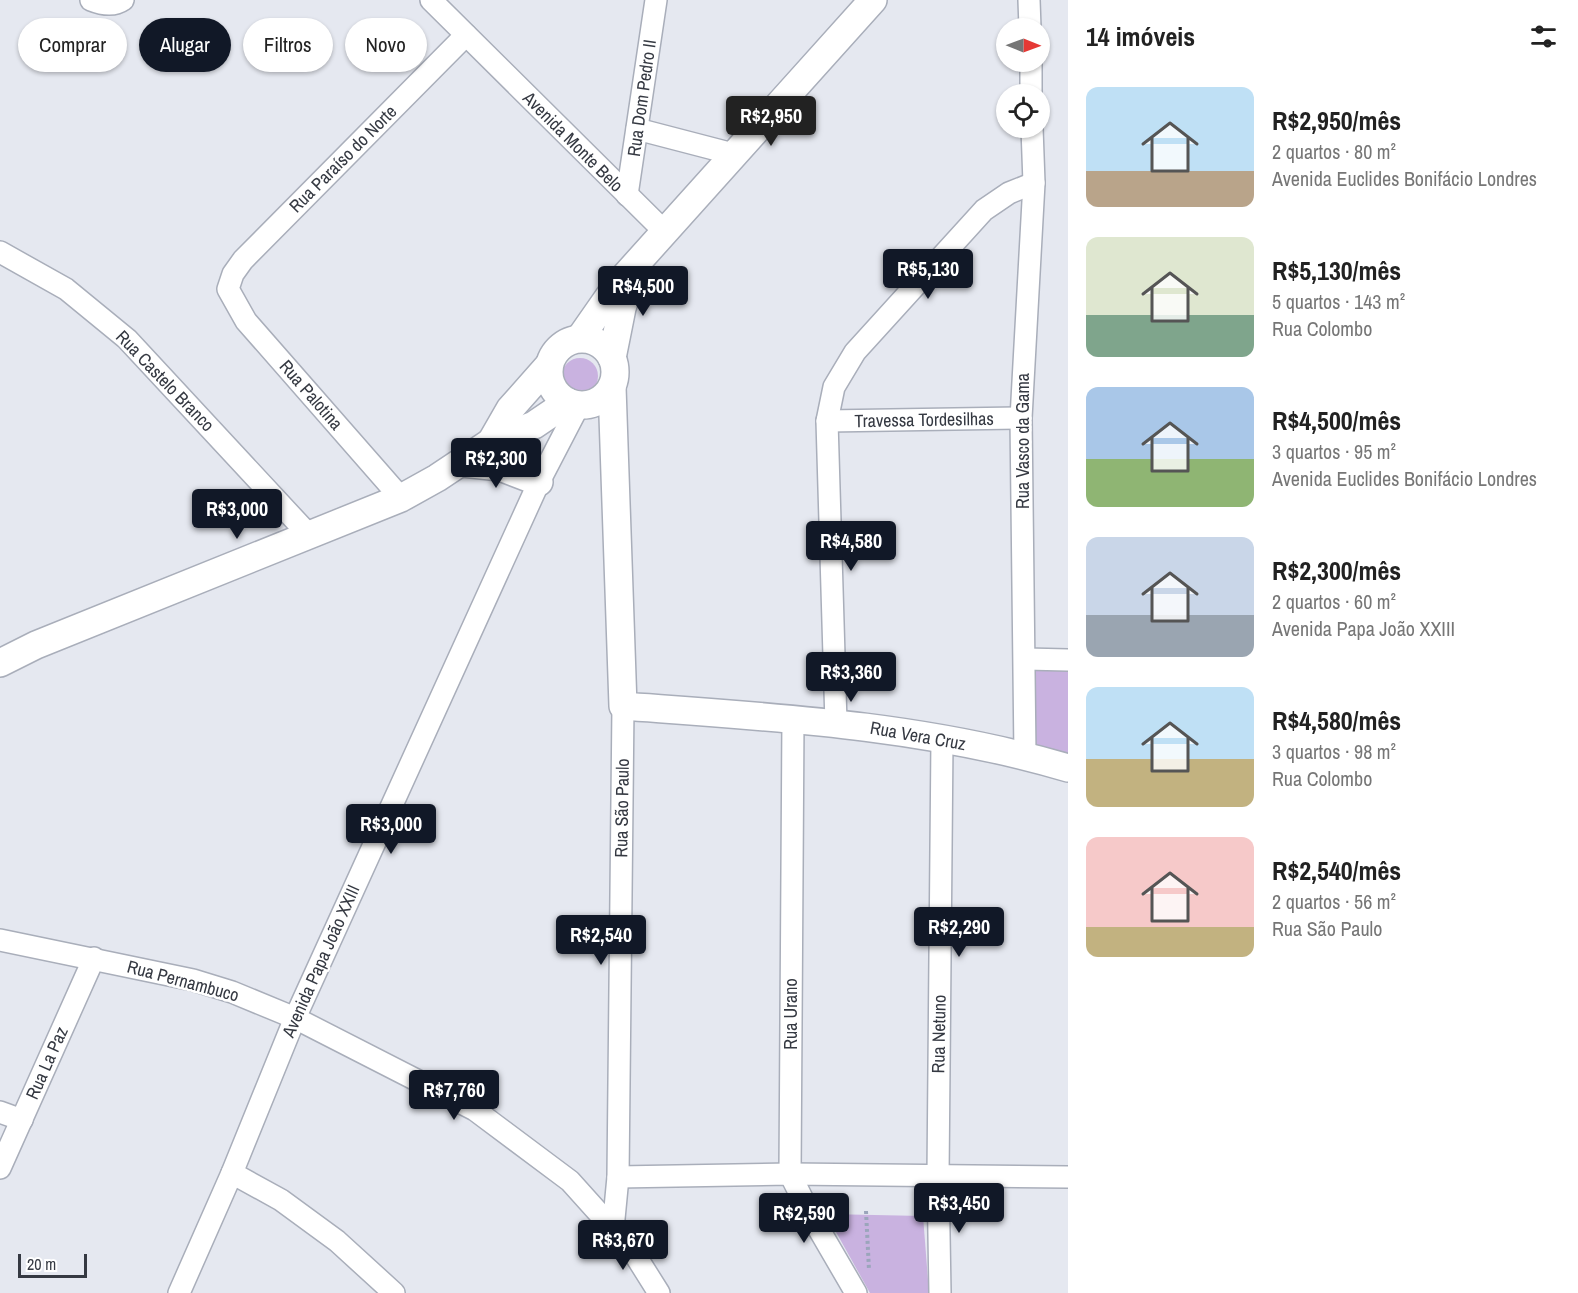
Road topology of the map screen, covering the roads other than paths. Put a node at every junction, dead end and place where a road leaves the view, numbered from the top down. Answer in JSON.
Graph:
{"nodes":[{"id":1,"x":123,"y":0,"type":"edge"},
{"id":2,"x":431,"y":0,"type":"edge"},
{"id":3,"x":656,"y":0,"type":"edge"},
{"id":4,"x":873,"y":0,"type":"edge"},
{"id":5,"x":1029,"y":0,"type":"edge"},
{"id":6,"x":96,"y":2,"type":"edge"},
{"id":7,"x":1030,"y":18,"type":"edge"},
{"id":8,"x":466,"y":35,"type":"junction"},
{"id":9,"x":637,"y":129,"type":"junction"},
{"id":10,"x":1032,"y":138,"type":"edge"},
{"id":11,"x":733,"y":154,"type":"junction"},
{"id":12,"x":1034,"y":183,"type":"junction"},
{"id":13,"x":627,"y":195,"type":"junction"},
{"id":14,"x":665,"y":232,"type":"junction"},
{"id":15,"x":0,"y":252,"type":"edge"},
{"id":16,"x":637,"y":265,"type":"junction"},
{"id":17,"x":228,"y":289,"type":"joint"},
{"id":18,"x":580,"y":338,"type":"junction"},
{"id":19,"x":612,"y":358,"type":"junction"},
{"id":20,"x":549,"y":365,"type":"junction"},
{"id":21,"x":612,"y":387,"type":"junction"},
{"id":22,"x":573,"y":404,"type":"junction"},
{"id":23,"x":1021,"y":418,"type":"junction"},
{"id":24,"x":827,"y":421,"type":"junction"},
{"id":25,"x":491,"y":442,"type":"junction"},
{"id":26,"x":462,"y":463,"type":"junction"},
{"id":27,"x":539,"y":482,"type":"junction"},
{"id":28,"x":401,"y":498,"type":"junction"},
{"id":29,"x":309,"y":535,"type":"junction"},
{"id":30,"x":1026,"y":659,"type":"junction"},
{"id":31,"x":1068,"y":660,"type":"edge"},
{"id":32,"x":0,"y":663,"type":"edge"},
{"id":33,"x":623,"y":706,"type":"junction"},
{"id":34,"x":793,"y":719,"type":"junction"},
{"id":35,"x":836,"y":723,"type":"junction"},
{"id":36,"x":942,"y":740,"type":"junction"},
{"id":37,"x":1025,"y":755,"type":"junction"},
{"id":38,"x":1068,"y":768,"type":"edge"},
{"id":39,"x":0,"y":940,"type":"edge"},
{"id":40,"x":94,"y":958,"type":"junction"},
{"id":41,"x":295,"y":1018,"type":"junction"},
{"id":42,"x":0,"y":1112,"type":"edge"},
{"id":43,"x":22,"y":1120,"type":"junction"},
{"id":44,"x":0,"y":1168,"type":"edge"},
{"id":45,"x":232,"y":1173,"type":"junction"},
{"id":46,"x":790,"y":1174,"type":"junction"},
{"id":47,"x":938,"y":1176,"type":"junction"},
{"id":48,"x":618,"y":1177,"type":"junction"},
{"id":49,"x":1068,"y":1177,"type":"edge"},
{"id":50,"x":613,"y":1229,"type":"junction"},
{"id":51,"x":863,"y":1287,"type":"edge"},
{"id":52,"x":179,"y":1293,"type":"edge"},
{"id":53,"x":394,"y":1293,"type":"edge"},
{"id":54,"x":660,"y":1293,"type":"edge"},
{"id":55,"x":940,"y":1293,"type":"edge"}],
"edges":[{"from":1,"to":6,"type":"street"},
{"from":2,"to":8,"type":"street","name":"Avenida Monte Belo"},
{"from":3,"to":9,"type":"street","name":"Rua Dom Pedro II"},
{"from":4,"to":11,"type":"street"},
{"from":5,"to":7,"type":"street"},
{"from":8,"to":13,"type":"street","name":"Avenida Monte Belo"},
{"from":8,"to":17,"type":"street","name":"Rua Paraíso do Norte"},
{"from":9,"to":11,"type":"street"},
{"from":9,"to":13,"type":"street","name":"Rua Dom Pedro II"},
{"from":10,"to":12,"type":"street","name":"Rua Vasco da Gama"},
{"from":11,"to":14,"type":"street"},
{"from":12,"to":23,"type":"street","name":"Rua Vasco da Gama"},
{"from":12,"to":24,"type":"street"},
{"from":13,"to":14,"type":"street","name":"Avenida Monte Belo"},
{"from":14,"to":16,"type":"street"},
{"from":15,"to":29,"type":"street","name":"Rua Castelo Branco"},
{"from":16,"to":18,"type":"street"},
{"from":16,"to":19,"type":"street"},
{"from":17,"to":28,"type":"street","name":"Rua Palotina"},
{"from":18,"to":19,"type":"street"},
{"from":18,"to":20,"type":"street"},
{"from":19,"to":21,"type":"street"},
{"from":20,"to":22,"type":"street"},
{"from":20,"to":25,"type":"street"},
{"from":21,"to":22,"type":"street"},
{"from":21,"to":33,"type":"street","name":"Rua São Paulo"},
{"from":22,"to":25,"type":"street"},
{"from":22,"to":27,"type":"street","name":"Avenida Papa João XXIII"},
{"from":23,"to":24,"type":"street","name":"Travessa Tordesilhas"},
{"from":23,"to":30,"type":"street","name":"Rua Vasco da Gama"},
{"from":24,"to":35,"type":"street"},
{"from":25,"to":26,"type":"street"},
{"from":26,"to":27,"type":"street"},
{"from":26,"to":28,"type":"street"},
{"from":27,"to":41,"type":"street","name":"Avenida Papa João XXIII"},
{"from":28,"to":29,"type":"street"},
{"from":29,"to":32,"type":"street"},
{"from":30,"to":31,"type":"street"},
{"from":30,"to":37,"type":"street","name":"Rua Vasco da Gama"},
{"from":33,"to":34,"type":"street","name":"Rua Vera Cruz"},
{"from":33,"to":48,"type":"street","name":"Rua São Paulo"},
{"from":34,"to":35,"type":"street","name":"Rua Vera Cruz"},
{"from":34,"to":46,"type":"street","name":"Rua Urano"},
{"from":35,"to":36,"type":"street","name":"Rua Vera Cruz"},
{"from":36,"to":37,"type":"street","name":"Rua Vera Cruz"},
{"from":36,"to":47,"type":"street","name":"Rua Netuno"},
{"from":37,"to":38,"type":"street","name":"Rua Vera Cruz"},
{"from":39,"to":40,"type":"street","name":"Rua Pernambuco"},
{"from":40,"to":41,"type":"street","name":"Rua Pernambuco"},
{"from":40,"to":43,"type":"street","name":"Rua La Paz"},
{"from":41,"to":45,"type":"street","name":"Avenida Papa João XXIII"},
{"from":41,"to":50,"type":"street","name":"Rua Pernambuco"},
{"from":42,"to":43,"type":"street"},
{"from":43,"to":44,"type":"street","name":"Rua La Paz"},
{"from":45,"to":52,"type":"street","name":"Avenida Papa João XXIII"},
{"from":45,"to":53,"type":"street"},
{"from":46,"to":47,"type":"street"},
{"from":46,"to":48,"type":"street"},
{"from":46,"to":51,"type":"street","name":"Rua Urano"},
{"from":47,"to":49,"type":"street"},
{"from":47,"to":55,"type":"street","name":"Rua Netuno"},
{"from":48,"to":50,"type":"street","name":"Rua São Paulo"},
{"from":50,"to":54,"type":"street","name":"Rua Pernambuco"}]}
